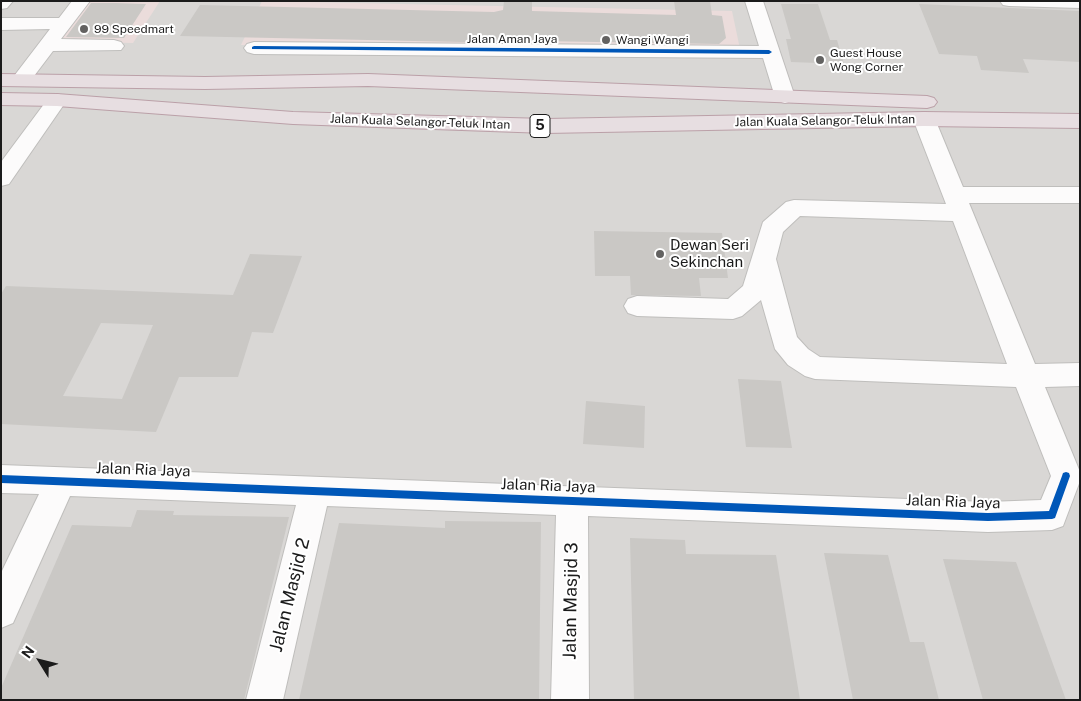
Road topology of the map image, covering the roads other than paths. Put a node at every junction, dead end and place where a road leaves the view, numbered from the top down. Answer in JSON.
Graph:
{"nodes":[{"id":1,"x":81,"y":1,"type":"edge"},
{"id":2,"x":754,"y":1,"type":"edge"},
{"id":3,"x":1009,"y":1,"type":"edge"},
{"id":4,"x":1080,"y":3,"type":"edge"},
{"id":5,"x":63,"y":23,"type":"junction"},
{"id":6,"x":1,"y":24,"type":"edge"},
{"id":7,"x":46,"y":45,"type":"junction"},
{"id":8,"x":114,"y":46,"type":"dead end"},
{"id":9,"x":254,"y":48,"type":"dead end"},
{"id":10,"x":769,"y":52,"type":"junction"},
{"id":11,"x":11,"y":80,"type":"edge"},
{"id":12,"x":550,"y":88,"type":"junction"},
{"id":13,"x":786,"y":97,"type":"junction"},
{"id":14,"x":1,"y":99,"type":"edge"},
{"id":15,"x":57,"y":100,"type":"junction"},
{"id":16,"x":1080,"y":103,"type":"edge"},
{"id":17,"x":924,"y":119,"type":"junction"},
{"id":18,"x":1080,"y":121,"type":"edge"},
{"id":19,"x":546,"y":126,"type":"junction"},
{"id":20,"x":10,"y":155,"type":"edge"},
{"id":21,"x":1,"y":179,"type":"edge"},
{"id":22,"x":1080,"y":195,"type":"edge"},
{"id":23,"x":958,"y":204,"type":"junction"},
{"id":24,"x":764,"y":258,"type":"junction"},
{"id":25,"x":637,"y":306,"type":"dead end"},
{"id":26,"x":1080,"y":374,"type":"edge"},
{"id":27,"x":1026,"y":376,"type":"junction"},
{"id":28,"x":1073,"y":477,"type":"edge"},
{"id":29,"x":1,"y":479,"type":"edge"},
{"id":30,"x":61,"y":481,"type":"junction"},
{"id":31,"x":315,"y":490,"type":"junction"},
{"id":32,"x":572,"y":501,"type":"junction"},
{"id":33,"x":1,"y":611,"type":"edge"},
{"id":34,"x":264,"y":700,"type":"edge"},
{"id":35,"x":570,"y":700,"type":"edge"}],
"edges":[{"from":1,"to":5,"type":"street"},
{"from":2,"to":10,"type":"street"},
{"from":3,"to":4,"type":"street"},
{"from":5,"to":6,"type":"street"},
{"from":5,"to":7,"type":"street"},
{"from":7,"to":8,"type":"street"},
{"from":7,"to":11,"type":"street"},
{"from":9,"to":10,"type":"street","name":"Jalan Aman Jaya"},
{"from":10,"to":13,"type":"street"},
{"from":11,"to":12,"type":"highway","name":"Jalan Kuala Selangor-Teluk Intan"},
{"from":12,"to":13,"type":"highway","name":"Jalan Kuala Selangor-Teluk Intan"},
{"from":12,"to":19,"type":"highway"},
{"from":13,"to":16,"type":"highway","name":"Jalan Kuala Selangor-Teluk Intan"},
{"from":14,"to":15,"type":"highway","name":"Jalan Kuala Selangor-Teluk Intan","number":"5"},
{"from":15,"to":19,"type":"highway","name":"Jalan Kuala Selangor-Teluk Intan","number":"5"},
{"from":15,"to":20,"type":"street"},
{"from":17,"to":18,"type":"highway","name":"Jalan Kuala Selangor-Teluk Intan","number":"5"},
{"from":17,"to":19,"type":"highway","name":"Jalan Kuala Selangor-Teluk Intan","number":"5"},
{"from":17,"to":23,"type":"street"},
{"from":20,"to":21,"type":"street"},
{"from":22,"to":23,"type":"street"},
{"from":23,"to":24,"type":"street"},
{"from":23,"to":27,"type":"street"},
{"from":24,"to":25,"type":"street"},
{"from":24,"to":27,"type":"street"},
{"from":26,"to":27,"type":"street"},
{"from":27,"to":28,"type":"street"},
{"from":28,"to":32,"type":"street","name":"Jalan Ria Jaya"},
{"from":29,"to":30,"type":"street","name":"Jalan Ria Jaya"},
{"from":30,"to":31,"type":"street","name":"Jalan Ria Jaya"},
{"from":30,"to":33,"type":"street"},
{"from":31,"to":32,"type":"street","name":"Jalan Ria Jaya"},
{"from":31,"to":34,"type":"street","name":"Jalan Masjid 2"},
{"from":32,"to":35,"type":"street","name":"Jalan Masjid 3"}]}
